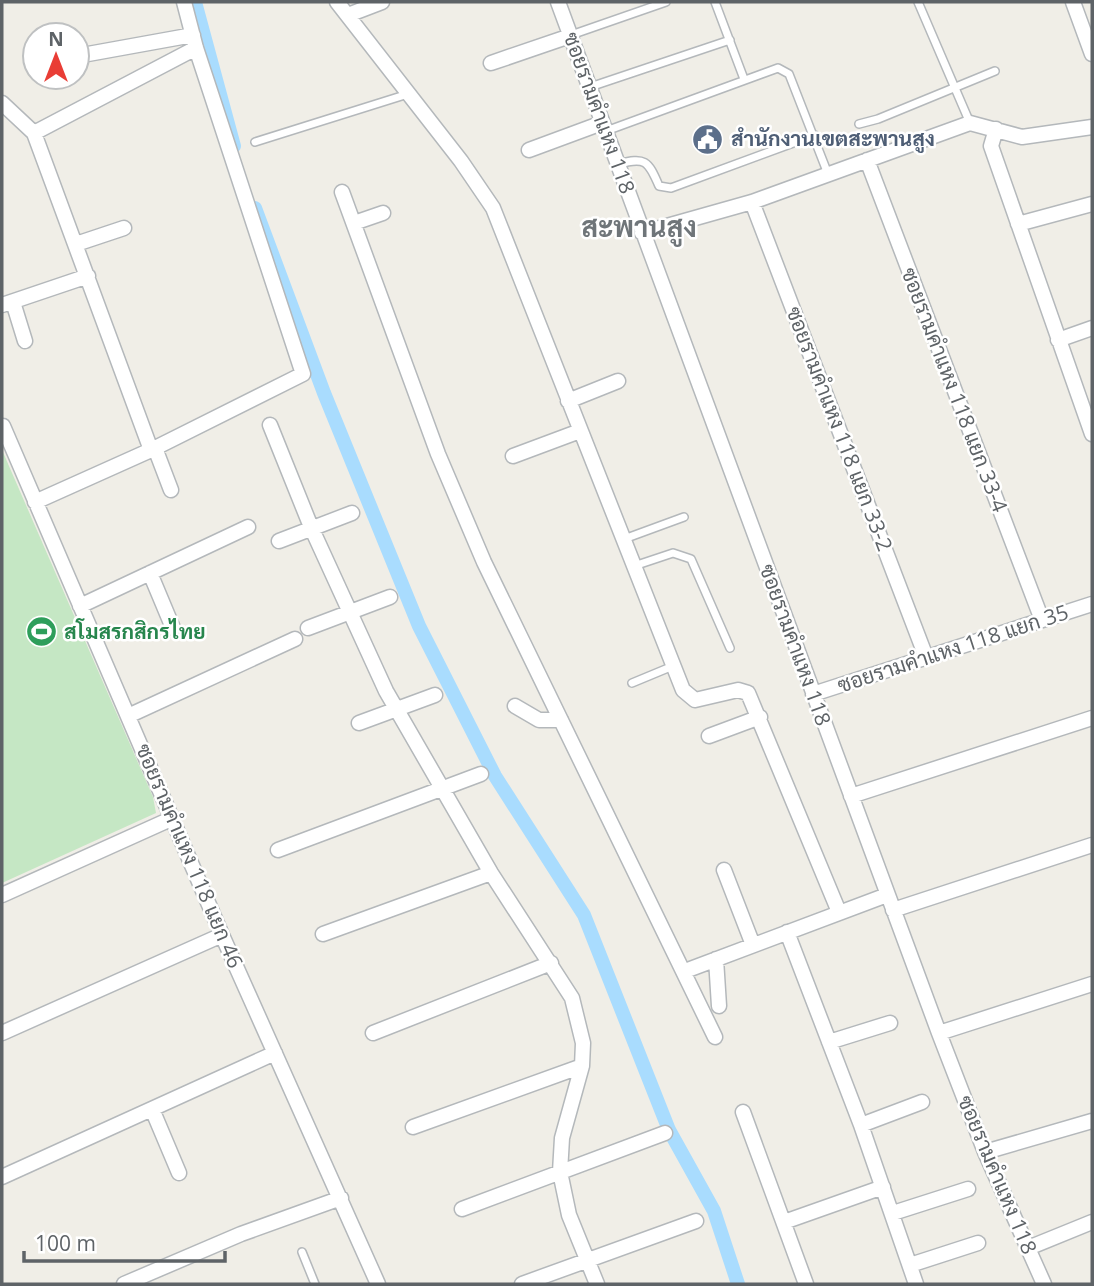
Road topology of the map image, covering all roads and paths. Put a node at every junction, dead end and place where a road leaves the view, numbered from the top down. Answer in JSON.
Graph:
{"nodes":[{"id":1,"x":184,"y":2,"type":"edge"},
{"id":2,"x":337,"y":2,"type":"edge"},
{"id":3,"x":382,"y":2,"type":"edge"},
{"id":4,"x":558,"y":2,"type":"edge"},
{"id":5,"x":666,"y":2,"type":"edge"},
{"id":6,"x":715,"y":2,"type":"edge"},
{"id":7,"x":918,"y":2,"type":"edge"},
{"id":8,"x":1073,"y":2,"type":"edge"},
{"id":9,"x":348,"y":15,"type":"junction"},
{"id":10,"x":570,"y":36,"type":"junction"},
{"id":11,"x":730,"y":40,"type":"junction"},
{"id":12,"x":195,"y":41,"type":"junction"},
{"id":13,"x":91,"y":54,"type":"edge"},
{"id":14,"x":1092,"y":54,"type":"edge"},
{"id":15,"x":491,"y":63,"type":"dead end"},
{"id":16,"x":995,"y":71,"type":"dead end"},
{"id":17,"x":744,"y":79,"type":"junction"},
{"id":18,"x":589,"y":88,"type":"junction"},
{"id":19,"x":955,"y":88,"type":"junction"},
{"id":20,"x":408,"y":94,"type":"junction"},
{"id":21,"x":2,"y":103,"type":"edge"},
{"id":22,"x":970,"y":123,"type":"junction"},
{"id":23,"x":859,"y":124,"type":"dead end"},
{"id":24,"x":604,"y":127,"type":"junction"},
{"id":25,"x":1092,"y":127,"type":"edge"},
{"id":26,"x":996,"y":129,"type":"junction"},
{"id":27,"x":34,"y":133,"type":"junction"},
{"id":28,"x":815,"y":135,"type":"junction"},
{"id":29,"x":255,"y":142,"type":"dead end"},
{"id":30,"x":529,"y":150,"type":"dead end"},
{"id":31,"x":867,"y":160,"type":"junction"},
{"id":32,"x":617,"y":164,"type":"junction"},
{"id":33,"x":828,"y":175,"type":"junction"},
{"id":34,"x":342,"y":192,"type":"dead end"},
{"id":35,"x":752,"y":202,"type":"junction"},
{"id":36,"x":1092,"y":204,"type":"edge"},
{"id":37,"x":383,"y":213,"type":"dead end"},
{"id":38,"x":354,"y":223,"type":"junction"},
{"id":39,"x":1018,"y":224,"type":"junction"},
{"id":40,"x":124,"y":228,"type":"dead end"},
{"id":41,"x":642,"y":233,"type":"junction"},
{"id":42,"x":76,"y":244,"type":"junction"},
{"id":43,"x":88,"y":276,"type":"junction"},
{"id":44,"x":8,"y":304,"type":"edge"},
{"id":45,"x":1092,"y":327,"type":"edge"},
{"id":46,"x":1058,"y":340,"type":"junction"},
{"id":47,"x":25,"y":341,"type":"dead end"},
{"id":48,"x":618,"y":381,"type":"dead end"},
{"id":49,"x":568,"y":401,"type":"junction"},
{"id":50,"x":270,"y":425,"type":"dead end"},
{"id":51,"x":3,"y":426,"type":"edge"},
{"id":52,"x":580,"y":430,"type":"junction"},
{"id":53,"x":1092,"y":434,"type":"edge"},
{"id":54,"x":153,"y":449,"type":"junction"},
{"id":55,"x":513,"y":456,"type":"dead end"},
{"id":56,"x":172,"y":490,"type":"dead end"},
{"id":57,"x":35,"y":502,"type":"junction"},
{"id":58,"x":352,"y":513,"type":"dead end"},
{"id":59,"x":684,"y":517,"type":"dead end"},
{"id":60,"x":247,"y":527,"type":"dead end"},
{"id":61,"x":311,"y":527,"type":"junction"},
{"id":62,"x":623,"y":539,"type":"junction"},
{"id":63,"x":279,"y":541,"type":"dead end"},
{"id":64,"x":634,"y":567,"type":"junction"},
{"id":65,"x":150,"y":573,"type":"junction"},
{"id":66,"x":390,"y":597,"type":"dead end"},
{"id":67,"x":1092,"y":604,"type":"edge"},
{"id":68,"x":80,"y":606,"type":"junction"},
{"id":69,"x":349,"y":611,"type":"junction"},
{"id":70,"x":1042,"y":620,"type":"junction"},
{"id":71,"x":173,"y":628,"type":"dead end"},
{"id":72,"x":308,"y":628,"type":"dead end"},
{"id":73,"x":295,"y":639,"type":"dead end"},
{"id":74,"x":730,"y":649,"type":"dead end"},
{"id":75,"x":926,"y":657,"type":"junction"},
{"id":76,"x":673,"y":666,"type":"junction"},
{"id":77,"x":632,"y":683,"type":"dead end"},
{"id":78,"x":813,"y":694,"type":"junction"},
{"id":79,"x":435,"y":695,"type":"dead end"},
{"id":80,"x":515,"y":706,"type":"dead end"},
{"id":81,"x":397,"y":710,"type":"junction"},
{"id":82,"x":128,"y":716,"type":"junction"},
{"id":83,"x":760,"y":717,"type":"junction"},
{"id":84,"x":1092,"y":718,"type":"edge"},
{"id":85,"x":561,"y":720,"type":"junction"},
{"id":86,"x":359,"y":723,"type":"dead end"},
{"id":87,"x":709,"y":736,"type":"dead end"},
{"id":88,"x":481,"y":774,"type":"dead end"},
{"id":89,"x":445,"y":789,"type":"junction"},
{"id":90,"x":851,"y":796,"type":"junction"},
{"id":91,"x":173,"y":818,"type":"junction"},
{"id":92,"x":1092,"y":845,"type":"edge"},
{"id":93,"x":278,"y":850,"type":"dead end"},
{"id":94,"x":724,"y":870,"type":"dead end"},
{"id":95,"x":491,"y":873,"type":"junction"},
{"id":96,"x":2,"y":895,"type":"edge"},
{"id":97,"x":887,"y":895,"type":"junction"},
{"id":98,"x":893,"y":910,"type":"junction"},
{"id":99,"x":839,"y":912,"type":"junction"},
{"id":100,"x":787,"y":932,"type":"junction"},
{"id":101,"x":222,"y":934,"type":"junction"},
{"id":102,"x":323,"y":934,"type":"dead end"},
{"id":103,"x":753,"y":945,"type":"junction"},
{"id":104,"x":716,"y":959,"type":"junction"},
{"id":105,"x":551,"y":963,"type":"junction"},
{"id":106,"x":685,"y":971,"type":"junction"},
{"id":107,"x":1092,"y":984,"type":"edge"},
{"id":108,"x":719,"y":1006,"type":"dead end"},
{"id":109,"x":890,"y":1023,"type":"dead end"},
{"id":110,"x":2,"y":1033,"type":"edge"},
{"id":111,"x":373,"y":1033,"type":"dead end"},
{"id":112,"x":939,"y":1033,"type":"junction"},
{"id":113,"x":715,"y":1037,"type":"dead end"},
{"id":114,"x":830,"y":1042,"type":"junction"},
{"id":115,"x":275,"y":1053,"type":"junction"},
{"id":116,"x":582,"y":1066,"type":"junction"},
{"id":117,"x":922,"y":1101,"type":"dead end"},
{"id":118,"x":152,"y":1109,"type":"junction"},
{"id":119,"x":743,"y":1111,"type":"dead end"},
{"id":120,"x":1092,"y":1121,"type":"edge"},
{"id":121,"x":861,"y":1125,"type":"junction"},
{"id":122,"x":413,"y":1127,"type":"dead end"},
{"id":123,"x":665,"y":1133,"type":"dead end"},
{"id":124,"x":985,"y":1152,"type":"junction"},
{"id":125,"x":560,"y":1172,"type":"junction"},
{"id":126,"x":179,"y":1173,"type":"dead end"},
{"id":127,"x":2,"y":1177,"type":"edge"},
{"id":128,"x":883,"y":1187,"type":"junction"},
{"id":129,"x":968,"y":1189,"type":"dead end"},
{"id":130,"x":341,"y":1198,"type":"junction"},
{"id":131,"x":462,"y":1209,"type":"dead end"},
{"id":132,"x":892,"y":1213,"type":"junction"},
{"id":133,"x":696,"y":1222,"type":"dead end"},
{"id":134,"x":783,"y":1222,"type":"junction"},
{"id":135,"x":1092,"y":1222,"type":"edge"},
{"id":136,"x":978,"y":1243,"type":"dead end"},
{"id":137,"x":1028,"y":1248,"type":"junction"},
{"id":138,"x":302,"y":1252,"type":"dead end"},
{"id":139,"x":586,"y":1261,"type":"junction"},
{"id":140,"x":910,"y":1265,"type":"junction"},
{"id":141,"x":124,"y":1284,"type":"edge"},
{"id":142,"x":315,"y":1284,"type":"edge"},
{"id":143,"x":378,"y":1284,"type":"edge"},
{"id":144,"x":522,"y":1284,"type":"edge"},
{"id":145,"x":597,"y":1284,"type":"edge"},
{"id":146,"x":806,"y":1284,"type":"edge"},
{"id":147,"x":916,"y":1284,"type":"edge"},
{"id":148,"x":1044,"y":1284,"type":"edge"}],
"edges":[{"from":1,"to":12,"type":"street"},
{"from":2,"to":9,"type":"street"},
{"from":3,"to":9,"type":"street"},
{"from":4,"to":10,"type":"street","name":"ซอยรามคำแหง 118"},
{"from":5,"to":10,"type":"lane"},
{"from":6,"to":11,"type":"lane"},
{"from":7,"to":19,"type":"lane"},
{"from":8,"to":14,"type":"street"},
{"from":9,"to":20,"type":"street"},
{"from":10,"to":15,"type":"street"},
{"from":10,"to":18,"type":"street","name":"ซอยรามคำแหง 118"},
{"from":11,"to":17,"type":"lane"},
{"from":11,"to":18,"type":"lane"},
{"from":12,"to":13,"type":"street"},
{"from":12,"to":27,"type":"street"},
{"from":12,"to":54,"type":"street"},
{"from":16,"to":19,"type":"lane"},
{"from":17,"to":24,"type":"lane"},
{"from":17,"to":28,"type":"lane"},
{"from":18,"to":24,"type":"street","name":"ซอยรามคำแหง 118"},
{"from":19,"to":22,"type":"lane"},
{"from":19,"to":23,"type":"lane"},
{"from":20,"to":29,"type":"lane"},
{"from":20,"to":49,"type":"street"},
{"from":21,"to":27,"type":"street"},
{"from":22,"to":26,"type":"street"},
{"from":22,"to":31,"type":"street"},
{"from":24,"to":30,"type":"street"},
{"from":24,"to":32,"type":"street","name":"ซอยรามคำแหง 118"},
{"from":25,"to":26,"type":"street"},
{"from":26,"to":39,"type":"street"},
{"from":27,"to":42,"type":"street"},
{"from":28,"to":32,"type":"lane"},
{"from":28,"to":33,"type":"lane"},
{"from":31,"to":33,"type":"street"},
{"from":31,"to":70,"type":"street","name":"ซอยรามคำแหง 118 แยก 33-4"},
{"from":32,"to":41,"type":"street","name":"ซอยรามคำแหง 118"},
{"from":33,"to":35,"type":"street"},
{"from":34,"to":38,"type":"street"},
{"from":35,"to":41,"type":"street"},
{"from":35,"to":75,"type":"street","name":"ซอยรามคำแหง 118 แยก 33-2"},
{"from":36,"to":39,"type":"street"},
{"from":37,"to":38,"type":"street"},
{"from":38,"to":85,"type":"street"},
{"from":39,"to":46,"type":"street"},
{"from":40,"to":42,"type":"street"},
{"from":41,"to":78,"type":"street","name":"ซอยรามคำแหง 118"},
{"from":42,"to":43,"type":"street"},
{"from":43,"to":44,"type":"street"},
{"from":43,"to":54,"type":"street"},
{"from":44,"to":47,"type":"street"},
{"from":45,"to":46,"type":"street"},
{"from":46,"to":53,"type":"street"},
{"from":48,"to":49,"type":"street"},
{"from":49,"to":52,"type":"street"},
{"from":50,"to":61,"type":"street"},
{"from":51,"to":57,"type":"street","name":"ซอยรามคำแหง 118 แยก 46"},
{"from":52,"to":55,"type":"street"},
{"from":52,"to":62,"type":"street"},
{"from":54,"to":56,"type":"street"},
{"from":54,"to":57,"type":"street"},
{"from":57,"to":68,"type":"street","name":"ซอยรามคำแหง 118 แยก 46"},
{"from":58,"to":61,"type":"street"},
{"from":59,"to":62,"type":"lane"},
{"from":60,"to":65,"type":"street"},
{"from":61,"to":63,"type":"street"},
{"from":61,"to":69,"type":"street"},
{"from":62,"to":64,"type":"street"},
{"from":64,"to":74,"type":"lane"},
{"from":64,"to":76,"type":"street"},
{"from":65,"to":68,"type":"street"},
{"from":65,"to":71,"type":"street"},
{"from":66,"to":69,"type":"street"},
{"from":67,"to":70,"type":"street","name":"ซอยรามคำแหง 118 แยก 35"},
{"from":68,"to":82,"type":"street","name":"ซอยรามคำแหง 118 แยก 46"},
{"from":69,"to":72,"type":"street"},
{"from":69,"to":81,"type":"street"},
{"from":70,"to":75,"type":"street","name":"ซอยรามคำแหง 118 แยก 35"},
{"from":73,"to":82,"type":"street"},
{"from":75,"to":78,"type":"street","name":"ซอยรามคำแหง 118 แยก 35"},
{"from":76,"to":77,"type":"lane"},
{"from":76,"to":83,"type":"street"},
{"from":78,"to":90,"type":"street","name":"ซอยรามคำแหง 118"},
{"from":79,"to":81,"type":"street"},
{"from":80,"to":85,"type":"street"},
{"from":81,"to":86,"type":"street"},
{"from":81,"to":89,"type":"street"},
{"from":82,"to":91,"type":"street","name":"ซอยรามคำแหง 118 แยก 46"},
{"from":83,"to":87,"type":"street"},
{"from":83,"to":99,"type":"street"},
{"from":84,"to":90,"type":"street"},
{"from":85,"to":106,"type":"street"},
{"from":88,"to":89,"type":"street"},
{"from":89,"to":93,"type":"street"},
{"from":89,"to":95,"type":"street"},
{"from":90,"to":97,"type":"street","name":"ซอยรามคำแหง 118"},
{"from":91,"to":96,"type":"street"},
{"from":91,"to":101,"type":"street","name":"ซอยรามคำแหง 118 แยก 46"},
{"from":92,"to":98,"type":"street"},
{"from":94,"to":103,"type":"street"},
{"from":95,"to":102,"type":"street"},
{"from":95,"to":105,"type":"street"},
{"from":97,"to":98,"type":"street","name":"ซอยรามคำแหง 118"},
{"from":97,"to":99,"type":"street"},
{"from":98,"to":112,"type":"street","name":"ซอยรามคำแหง 118"},
{"from":99,"to":100,"type":"street"},
{"from":100,"to":103,"type":"street"},
{"from":100,"to":114,"type":"street"},
{"from":101,"to":110,"type":"street"},
{"from":101,"to":115,"type":"street","name":"ซอยรามคำแหง 118 แยก 46"},
{"from":103,"to":104,"type":"street"},
{"from":104,"to":106,"type":"street"},
{"from":104,"to":108,"type":"street"},
{"from":105,"to":111,"type":"street"},
{"from":105,"to":116,"type":"street"},
{"from":106,"to":113,"type":"street"},
{"from":107,"to":112,"type":"street"},
{"from":109,"to":114,"type":"street"},
{"from":112,"to":124,"type":"street","name":"ซอยรามคำแหง 118"},
{"from":114,"to":121,"type":"street"},
{"from":115,"to":118,"type":"street"},
{"from":115,"to":130,"type":"street","name":"ซอยรามคำแหง 118 แยก 46"},
{"from":116,"to":122,"type":"street"},
{"from":116,"to":125,"type":"street"},
{"from":117,"to":121,"type":"street"},
{"from":118,"to":126,"type":"street"},
{"from":118,"to":127,"type":"street"},
{"from":119,"to":134,"type":"street"},
{"from":120,"to":124,"type":"street"},
{"from":121,"to":128,"type":"street"},
{"from":123,"to":125,"type":"street"},
{"from":124,"to":137,"type":"street","name":"ซอยรามคำแหง 118"},
{"from":125,"to":131,"type":"street"},
{"from":125,"to":139,"type":"street"},
{"from":128,"to":132,"type":"street"},
{"from":128,"to":134,"type":"street"},
{"from":129,"to":132,"type":"street"},
{"from":130,"to":141,"type":"street"},
{"from":130,"to":143,"type":"street","name":"ซอยรามคำแหง 118 แยก 46"},
{"from":132,"to":140,"type":"street"},
{"from":133,"to":139,"type":"street"},
{"from":134,"to":146,"type":"street"},
{"from":135,"to":137,"type":"street"},
{"from":136,"to":140,"type":"street"},
{"from":137,"to":148,"type":"street","name":"ซอยรามคำแหง 118"},
{"from":138,"to":142,"type":"lane"},
{"from":139,"to":144,"type":"street"},
{"from":139,"to":145,"type":"street"},
{"from":140,"to":147,"type":"street"}]}
